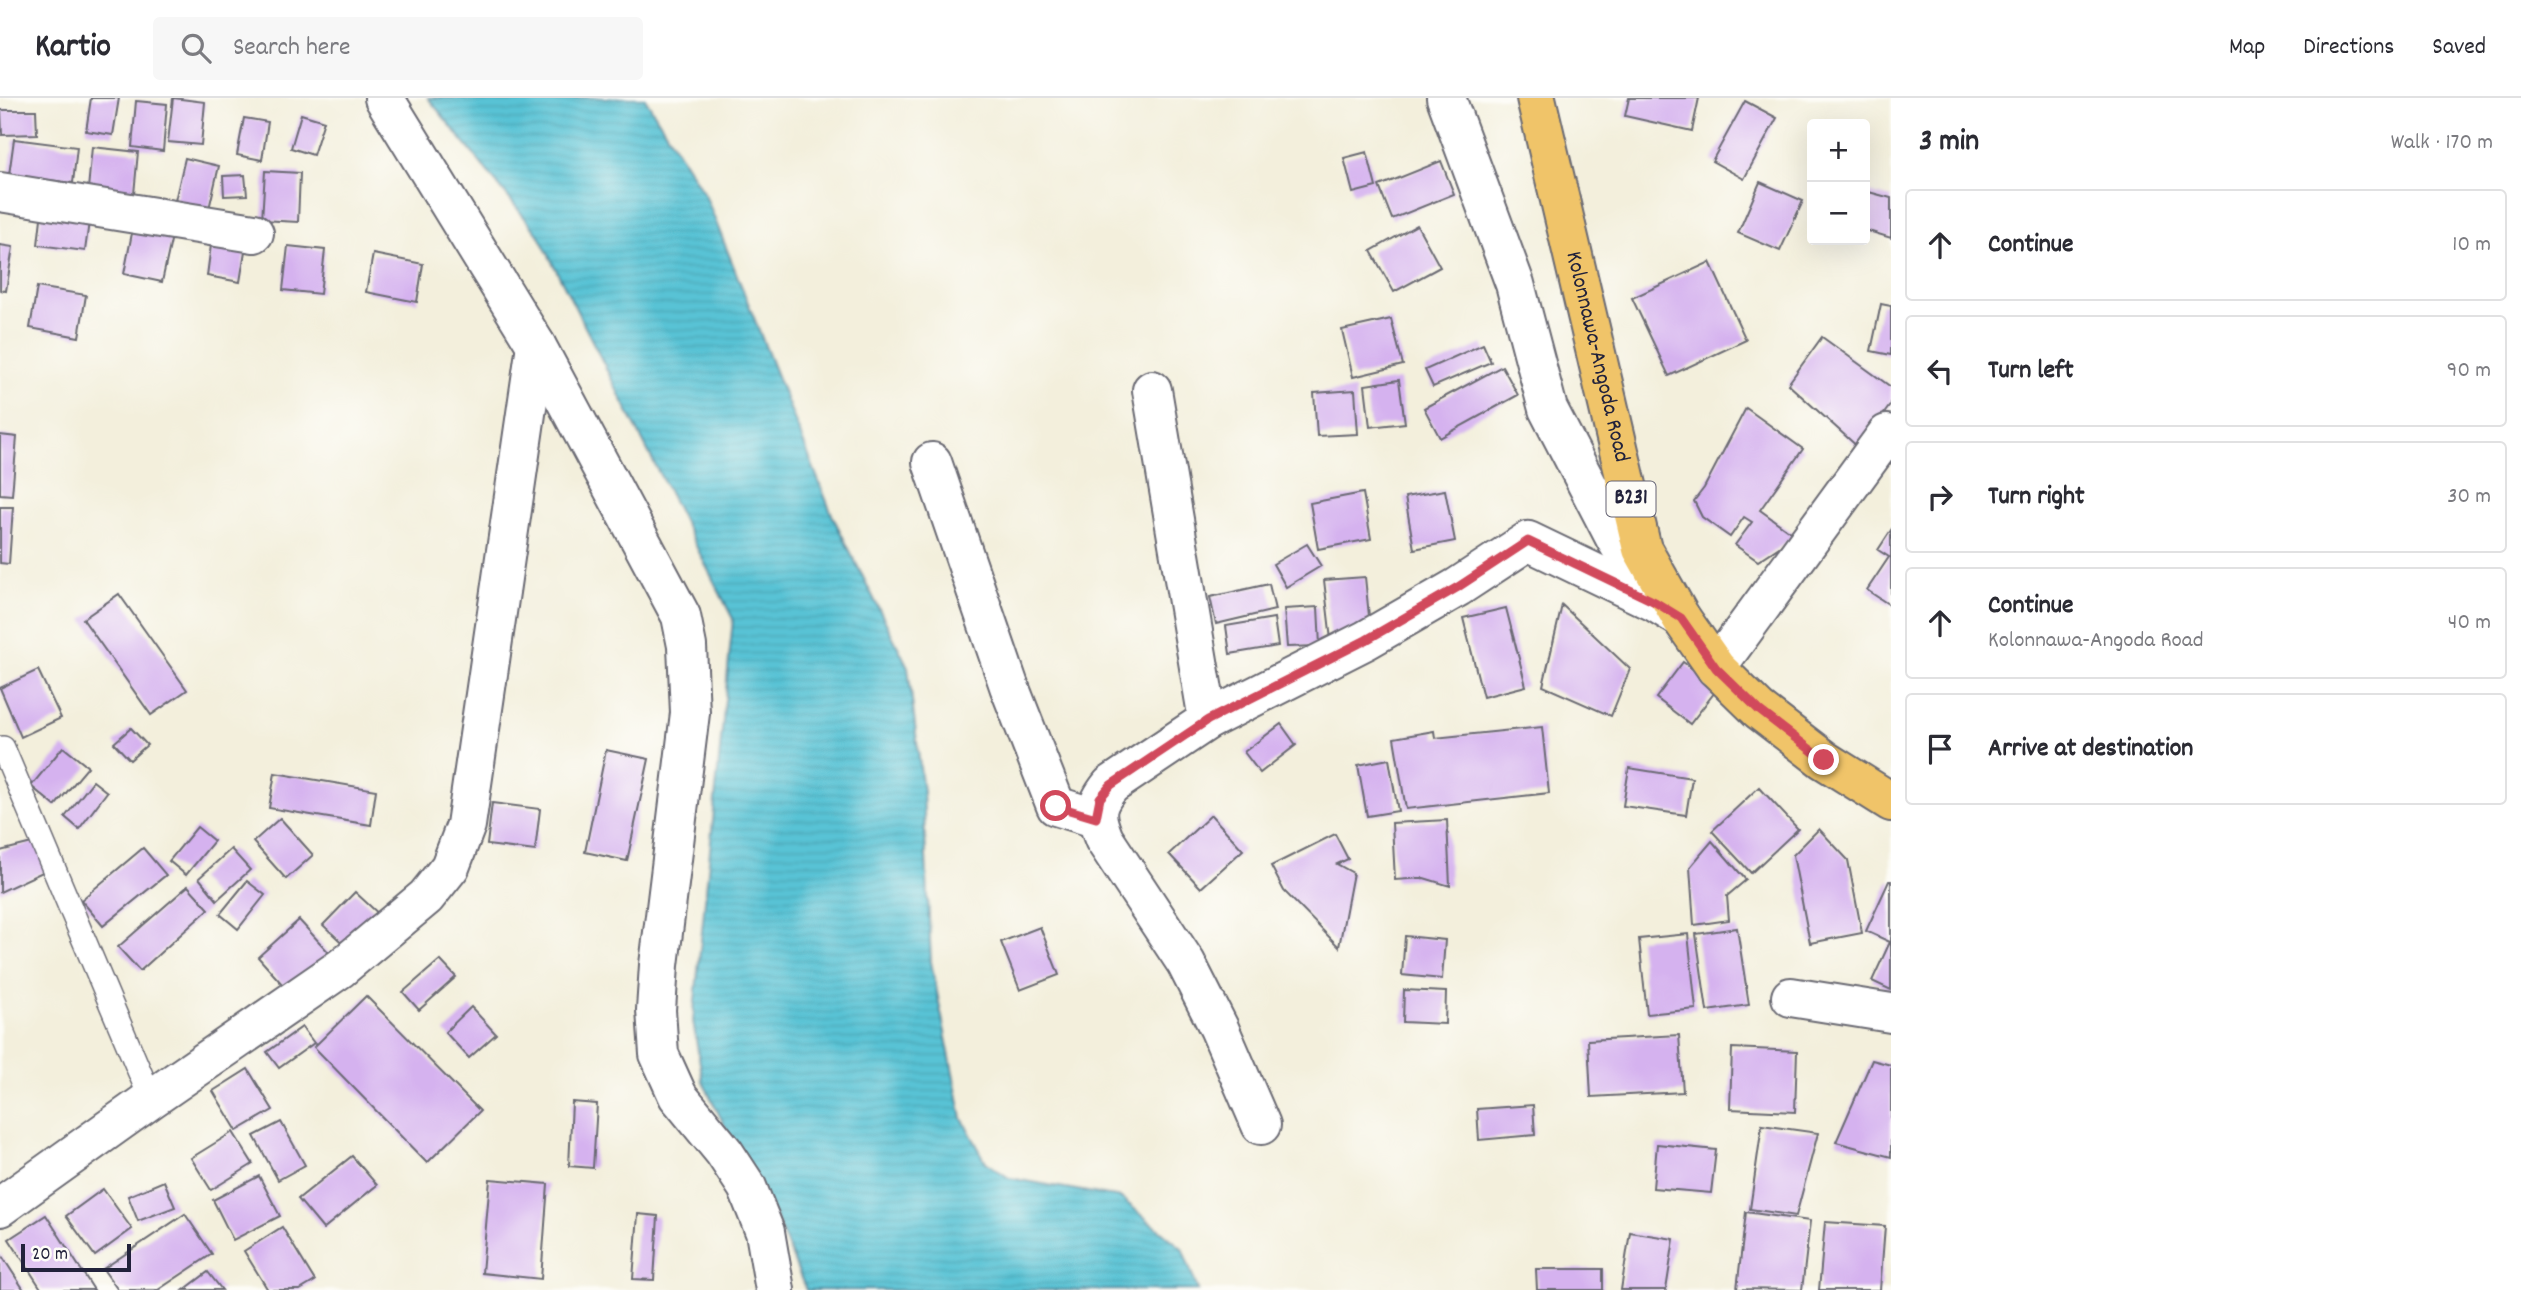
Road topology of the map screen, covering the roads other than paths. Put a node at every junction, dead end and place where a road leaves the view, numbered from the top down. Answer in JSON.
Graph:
{"nodes":[{"id":1,"x":384,"y":98,"type":"edge"},
{"id":2,"x":1446,"y":98,"type":"edge"},
{"id":3,"x":1536,"y":98,"type":"edge"},
{"id":4,"x":0,"y":192,"type":"edge"},
{"id":5,"x":254,"y":233,"type":"dead end"},
{"id":6,"x":536,"y":345,"type":"junction"},
{"id":7,"x":1152,"y":390,"type":"dead end"},
{"id":8,"x":1886,"y":434,"type":"dead end"},
{"id":9,"x":932,"y":462,"type":"dead end"},
{"id":10,"x":1668,"y":610,"type":"junction"},
{"id":11,"x":1716,"y":668,"type":"junction"},
{"id":12,"x":1208,"y":720,"type":"junction"},
{"id":13,"x":3,"y":748,"type":"dead end"},
{"id":14,"x":1891,"y":802,"type":"edge"},
{"id":15,"x":1096,"y":818,"type":"junction"},
{"id":16,"x":1791,"y":997,"type":"dead end"},
{"id":17,"x":1891,"y":1013,"type":"edge"},
{"id":18,"x":151,"y":1099,"type":"junction"},
{"id":19,"x":1261,"y":1125,"type":"dead end"},
{"id":20,"x":0,"y":1208,"type":"edge"},
{"id":21,"x":775,"y":1290,"type":"edge"}],
"edges":[{"from":1,"to":6,"type":"street"},
{"from":2,"to":10,"type":"street"},
{"from":3,"to":10,"type":"main road","name":"Kolonnawa-Angoda Road","number":"B231"},
{"from":4,"to":5,"type":"street"},
{"from":6,"to":18,"type":"street"},
{"from":6,"to":21,"type":"street"},
{"from":7,"to":12,"type":"street"},
{"from":8,"to":11,"type":"street"},
{"from":9,"to":15,"type":"street"},
{"from":10,"to":11,"type":"main road","name":"Kolonnawa-Angoda Road","number":"B231"},
{"from":10,"to":12,"type":"street"},
{"from":11,"to":14,"type":"main road","name":"Kolonnawa-Angoda Road","number":"B231"},
{"from":12,"to":15,"type":"street"},
{"from":13,"to":18,"type":"lane"},
{"from":15,"to":19,"type":"street"},
{"from":16,"to":17,"type":"street"},
{"from":18,"to":20,"type":"street"}]}
